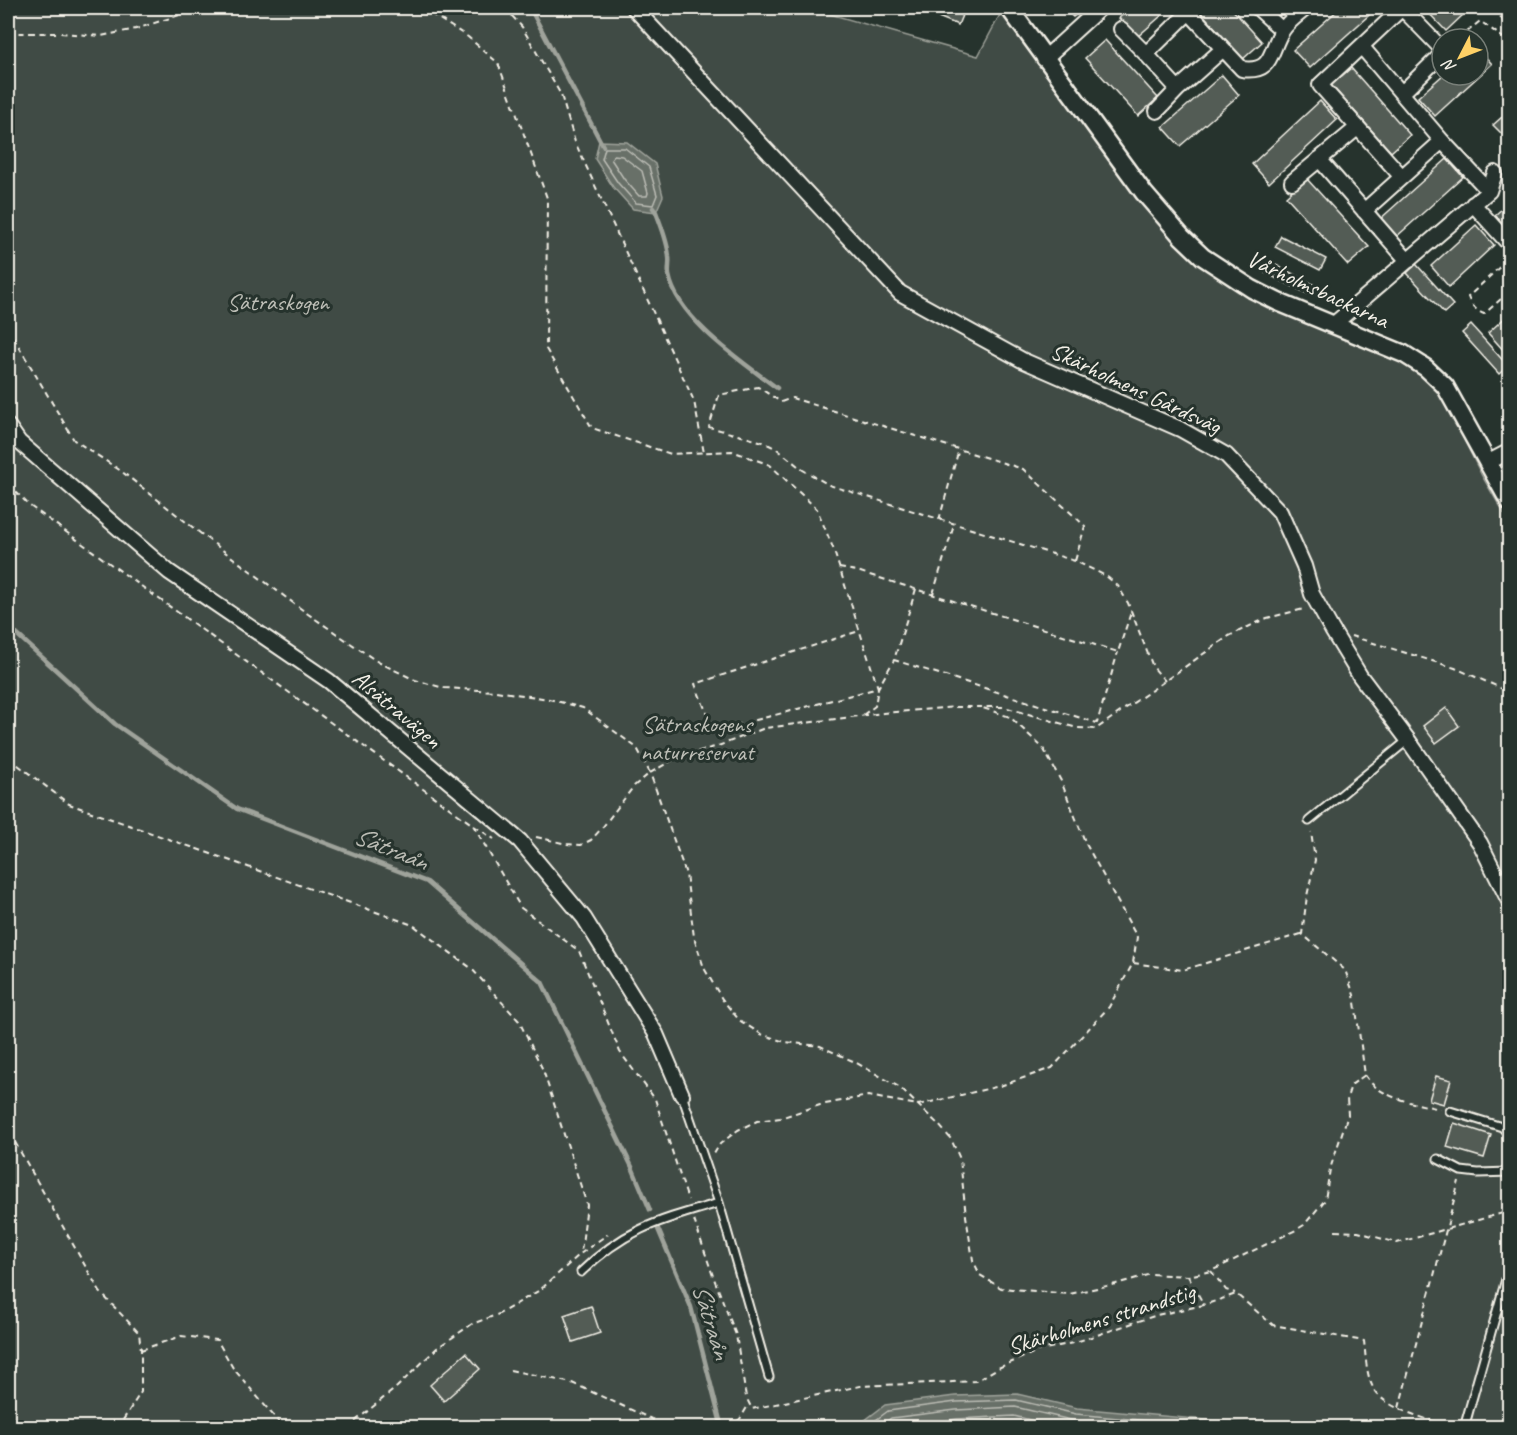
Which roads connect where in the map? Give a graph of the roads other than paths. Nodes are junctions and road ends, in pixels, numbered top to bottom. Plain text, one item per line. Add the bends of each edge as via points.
1 (634, 8) edge
2 (1009, 8) edge
3 (1258, 8) edge
4 (1306, 8) edge
5 (1402, 8) edge
6 (1094, 9) edge
7 (1120, 29) dead end
8 (1282, 30) junction
9 (1430, 37) edge
10 (1362, 47) junction
11 (1223, 49) junction
12 (1146, 54) junction
13 (1044, 59) junction
14 (1430, 66) edge
15 (1178, 89) junction
16 (1402, 93) junction
17 (1157, 111) dead end
18 (1358, 128) junction
19 (1442, 141) junction
20 (1319, 159) junction
21 (1495, 173) dead end
22 (1402, 177) junction
23 (1292, 182) dead end
24 (1489, 191) junction
25 (1473, 204) junction
26 (1364, 211) junction
27 (1509, 245) edge
28 (1408, 261) junction
29 (1334, 324) junction
30 (8, 426) edge
31 (1509, 452) edge
32 (1487, 463) junction
33 (1509, 503) edge
34 (1408, 740) junction
35 (1309, 820) road end
36 (1509, 903) edge
37 (682, 1095) joint
38 (1450, 1111) road end
39 (1509, 1135) edge
40 (1438, 1159) dead end
41 (1509, 1172) edge
42 (719, 1203) junction
43 (1509, 1265) edge
44 (581, 1272) dead end
45 (769, 1377) dead end
46 (1464, 1428) edge

1 - 34 street, Skärholmens Gårdsväg via 900,293 1022,360 1180,429 1226,455 1280,512 1319,607 1360,676
2 - 13 street, Vårholmsbackarna
3 - 8 street
4 - 8 street
5 - 9 street
5 - 10 street
6 - 13 street
7 - 12 street
8 - 11 street via 1265,66 1253,71 1242,69
10 - 16 street
10 - 18 street via 1320,85
11 - 12 street via 1189,12
11 - 15 street
12 - 15 street
13 - 29 street, Vårholmsbackarna via 1162,216 1203,257 1252,289
14 - 16 street
15 - 17 street
16 - 19 street
18 - 20 street
18 - 22 street
19 - 22 street
19 - 24 street
20 - 23 street
20 - 26 street
21 - 24 street
22 - 26 street
24 - 25 street
25 - 27 street
25 - 28 street
26 - 28 street
28 - 29 street
29 - 32 street, Vårholmsbackarna via 1404,354 1426,368 1445,386
30 - 37 street, Alsätravägen via 19,441 169,572 329,681 519,841 584,918 656,1034
31 - 32 street
32 - 33 street, Vårholmsbackarna
34 - 35 lane
34 - 36 street, Skärholmens Gårdsväg via 1480,843
37 - 42 lane
38 - 39 lane via 1502,1127
40 - 41 lane via 1461,1171
42 - 44 lane via 691,1208 655,1222 610,1246
42 - 45 lane
43 - 46 lane

